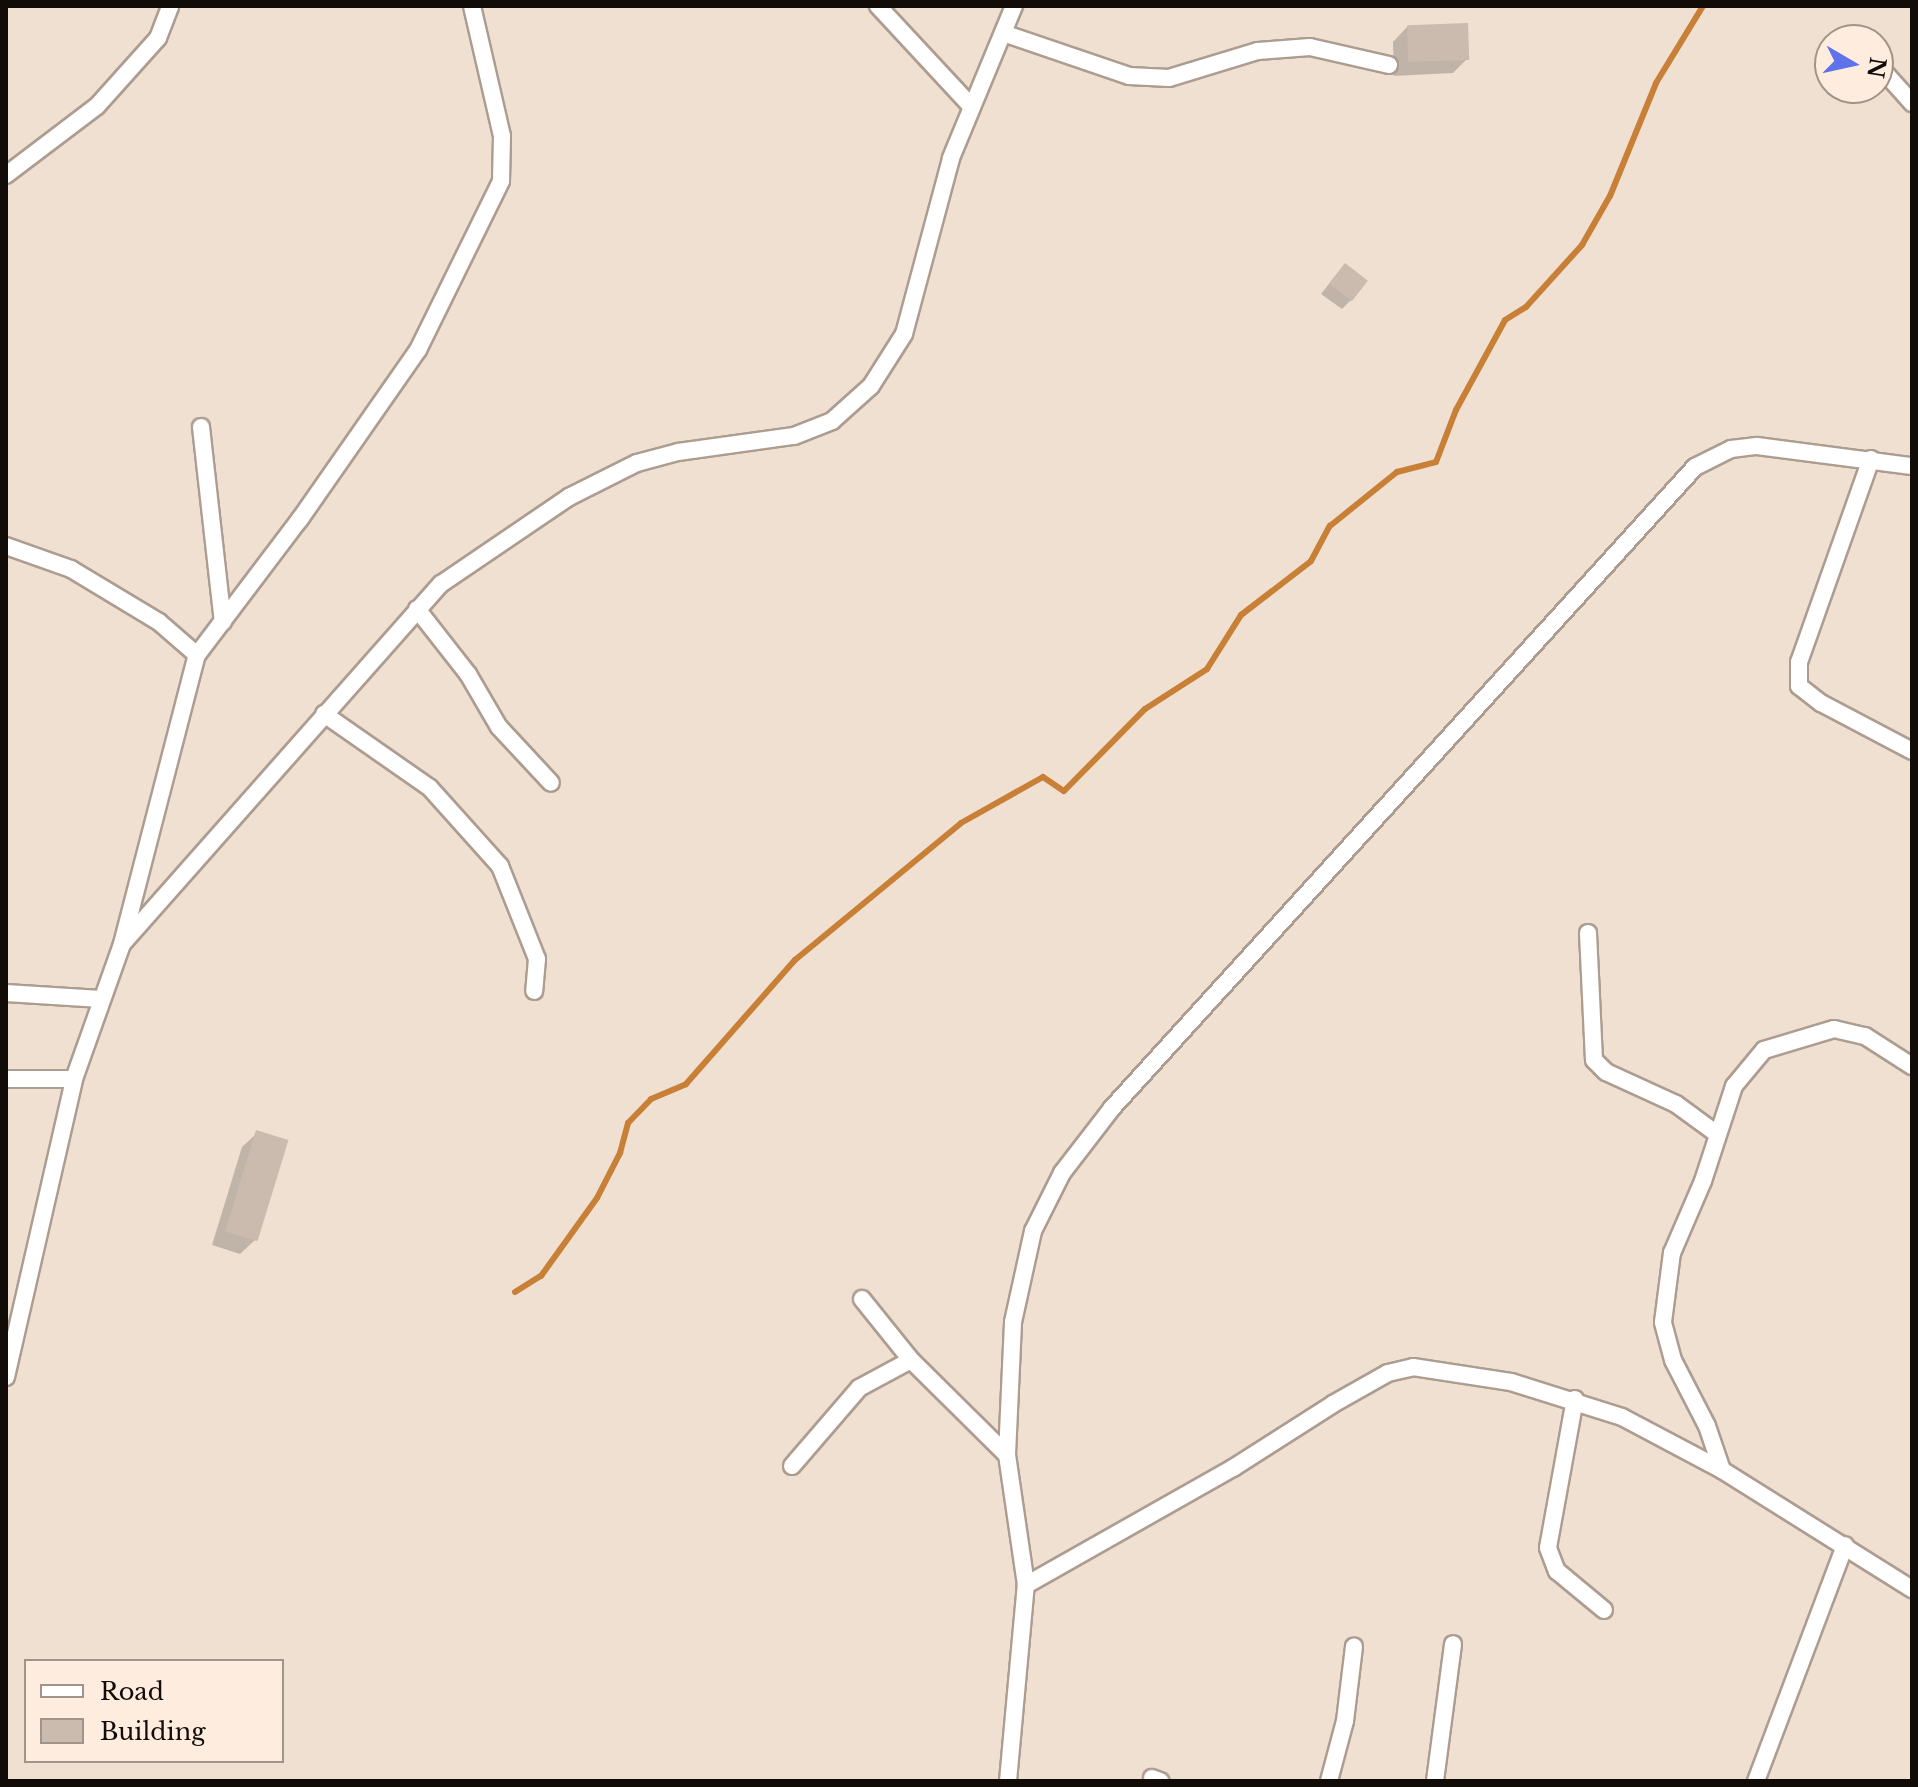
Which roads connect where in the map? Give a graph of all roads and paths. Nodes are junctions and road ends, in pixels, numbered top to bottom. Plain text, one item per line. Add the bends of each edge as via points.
1 (170, 6) edge
2 (472, 6) edge
3 (878, 6) edge
4 (1014, 6) edge
5 (1003, 33) junction
6 (1389, 65) dead end
7 (1894, 83) edge
8 (1912, 103) edge
9 (971, 106) junction
10 (6, 175) edge
11 (201, 427) dead end
12 (1871, 459) junction
13 (1912, 466) edge
14 (6, 546) edge
15 (417, 609) junction
16 (223, 622) junction
17 (197, 655) junction
18 (324, 714) junction
19 (1912, 751) edge
20 (551, 783) dead end
21 (1588, 933) dead end
22 (122, 944) junction
23 (534, 991) dead end
24 (6, 993) edge
25 (101, 999) junction
26 (1912, 1066) edge
27 (6, 1079) edge
28 (74, 1079) junction
29 (1717, 1134) junction
30 (862, 1299) dead end
31 (911, 1360) junction
32 (6, 1377) edge
33 (1575, 1399) junction
34 (1007, 1455) junction
35 (792, 1466) dead end
36 (1722, 1470) junction
37 (1845, 1545) junction
38 (1026, 1585) junction
39 (1912, 1589) edge
40 (1604, 1610) dead end
41 (1453, 1644) dead end
42 (1354, 1647) dead end
43 (1008, 1781) edge
44 (1329, 1781) edge
45 (1435, 1781) edge
46 (1756, 1781) edge

1 - 10 street via 158,38 97,106
2 - 16 street via 502,136 501,181 418,350
3 - 9 street
4 - 5 street
5 - 6 street via 1129,76 1169,78 1258,51 1310,47
5 - 9 street
7 - 8 street
9 - 15 street via 933,216 904,334 871,386 832,421 794,436 637,463 514,532 441,584
11 - 16 street
12 - 13 street
12 - 19 street via 1799,662 1799,686
12 - 34 street via 1757,446 1731,449 1695,467 1112,1108 1062,1173 1033,1231 1013,1322
14 - 17 street via 71,569 159,622
15 - 18 street
15 - 20 street via 450,647 499,727
16 - 17 street
17 - 22 street
18 - 22 street
18 - 23 street via 430,788 500,866 537,959
21 - 29 street via 1594,1060 1606,1072 1676,1104
22 - 25 street
24 - 25 street
25 - 28 street
26 - 29 street via 1865,1036 1834,1029 1788,1041 1751,1060 1734,1086
27 - 28 street
28 - 32 street
29 - 36 street via 1672,1253 1663,1322 1673,1360 1707,1426
30 - 31 street
31 - 34 street
31 - 35 street via 859,1388
33 - 36 street via 1622,1417
33 - 38 street via 1439,1367 1388,1373
33 - 40 street via 1548,1548 1557,1571
34 - 38 street
36 - 37 street
37 - 39 street
37 - 46 street
38 - 43 street
41 - 45 street
42 - 44 street via 1345,1721

